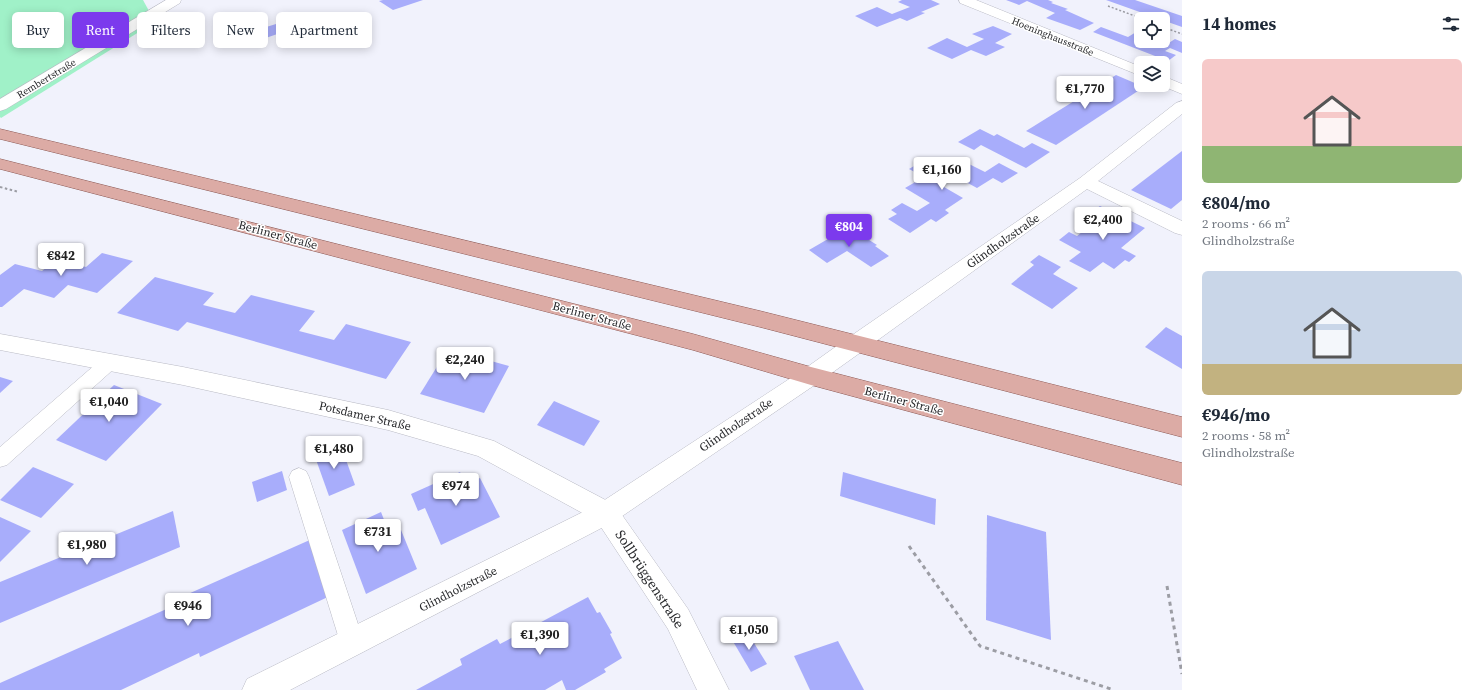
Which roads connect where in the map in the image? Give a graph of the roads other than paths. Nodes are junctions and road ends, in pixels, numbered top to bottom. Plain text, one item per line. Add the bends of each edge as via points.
1 (175, 0) edge
2 (964, 0) edge
3 (1134, 69) edge
4 (1170, 84) edge
5 (1182, 89) edge
6 (0, 106) edge
7 (1182, 106) edge
8 (0, 134) edge
9 (0, 164) edge
10 (1086, 182) junction
11 (1182, 229) edge
12 (0, 342) edge
13 (856, 344) junction
14 (110, 362) junction
15 (811, 376) junction
16 (1182, 427) edge
17 (0, 459) edge
18 (1182, 474) edge
19 (299, 477) dead end
20 (606, 513) junction
21 (352, 642) junction
22 (258, 690) edge
23 (713, 690) edge

1 - 6 street, Rembertstraße
2 - 3 street, Hoeninghausstraße
4 - 5 street
7 - 10 street, Glindholzstraße
8 - 13 main road
9 - 15 main road, Berliner Straße via 693,342
10 - 11 street
10 - 13 street, Glindholzstraße
12 - 14 street, Potsdamer Straße
13 - 15 street, Glindholzstraße
13 - 16 main road
14 - 17 lane
14 - 20 street, Potsdamer Straße via 388,420 485,448
15 - 18 main road, Berliner Straße
15 - 20 street, Glindholzstraße
19 - 21 lane
20 - 21 street, Glindholzstraße
20 - 23 street, Sollbrüggenstraße via 678,619
21 - 22 street, Glindholzstraße

